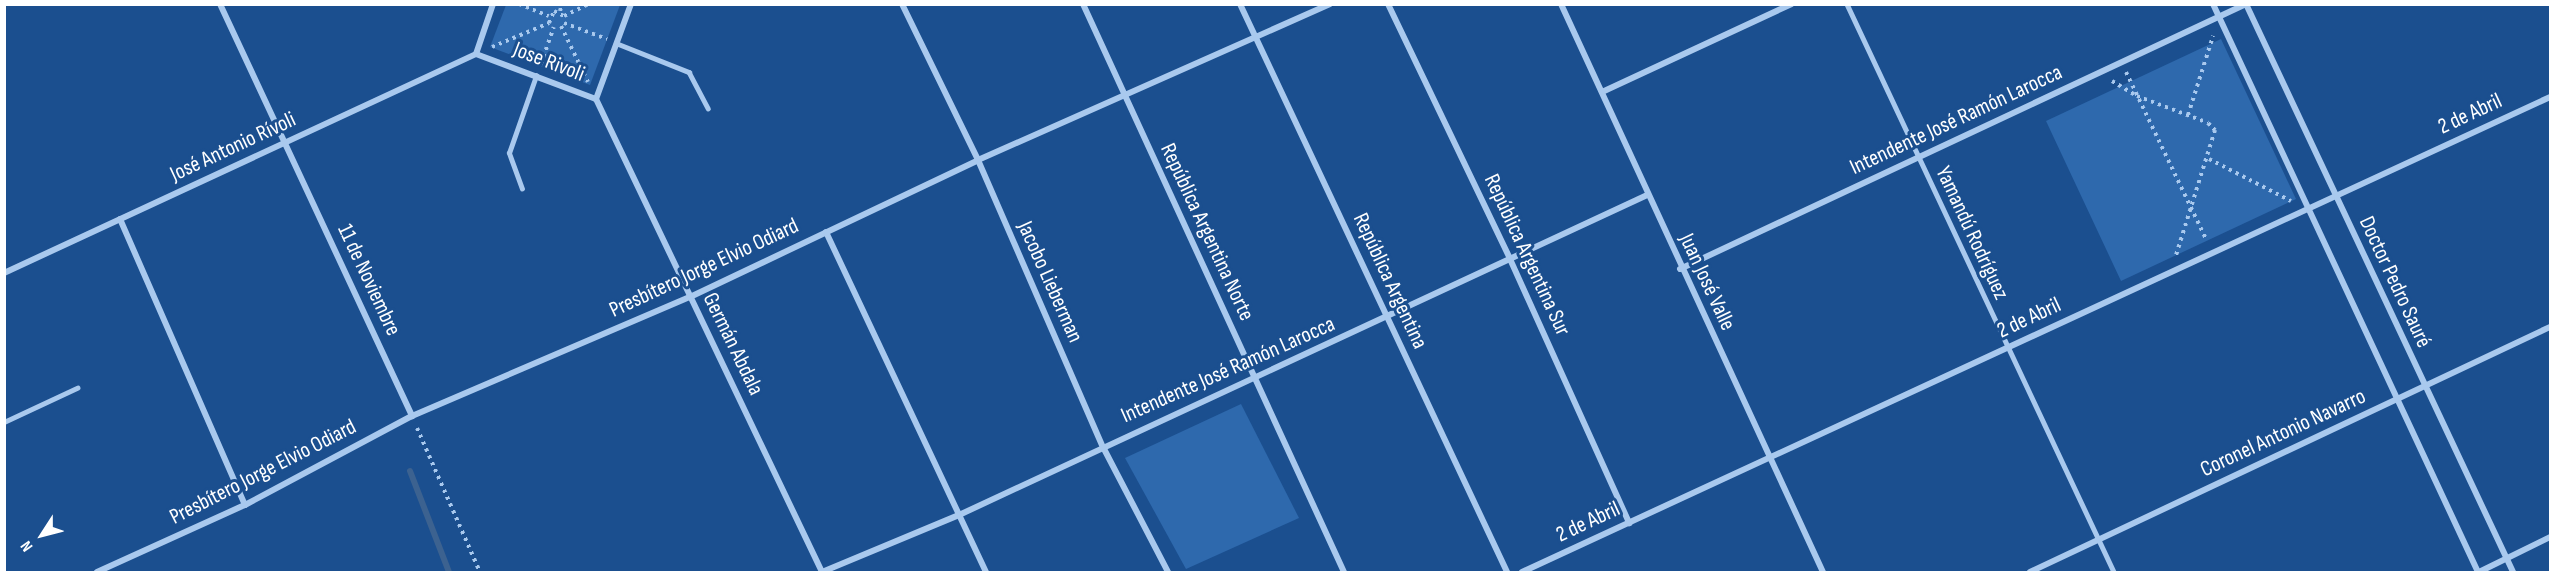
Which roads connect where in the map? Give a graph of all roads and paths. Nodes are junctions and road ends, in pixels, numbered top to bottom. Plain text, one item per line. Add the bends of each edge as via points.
1 (220, 4) edge
2 (493, 4) edge
3 (519, 4) edge
4 (550, 4) edge
5 (562, 4) edge
6 (589, 4) edge
7 (631, 4) edge
8 (902, 4) edge
9 (1083, 4) edge
10 (1240, 4) edge
11 (1330, 4) edge
12 (1388, 4) edge
13 (1561, 4) edge
14 (1792, 4) edge
15 (1847, 4) edge
16 (2213, 4) edge
17 (2246, 4) edge
18 (554, 11) junction
19 (560, 11) junction
20 (549, 16) junction
21 (564, 16) junction
22 (2218, 17) junction
23 (549, 23) junction
24 (562, 24) junction
25 (554, 27) junction
26 (1255, 38) junction
27 (616, 43) junction
28 (476, 54) junction
29 (2122, 62) junction
30 (2098, 73) junction
31 (536, 76) junction
32 (1602, 93) junction
33 (1125, 94) junction
34 (2138, 96) junction
35 (2550, 97) edge
36 (596, 99) junction
37 (708, 108) dead end
38 (2188, 115) junction
39 (286, 142) junction
40 (1919, 157) junction
41 (2209, 159) junction
42 (978, 160) junction
43 (522, 189) dead end
44 (1647, 195) junction
45 (2335, 196) junction
46 (2306, 209) junction
47 (2193, 212) junction
48 (120, 219) junction
49 (826, 232) junction
50 (2212, 253) junction
51 (1510, 259) junction
52 (1680, 269) junction
53 (4, 273) edge
54 (2170, 273) junction
55 (690, 297) junction
56 (1388, 317) junction
57 (2550, 327) edge
58 (2008, 348) junction
59 (1254, 378) junction
60 (2424, 387) junction
61 (77, 388) dead end
62 (2397, 400) junction
63 (412, 417) junction
64 (4, 422) edge
65 (1103, 447) junction
66 (1770, 457) junction
67 (245, 505) junction
68 (959, 515) junction
69 (1629, 523) junction
70 (2550, 537) edge
71 (2098, 540) junction
72 (2506, 558) junction
73 (822, 572) edge
74 (97, 573) edge
75 (480, 573) edge
76 (986, 573) edge
77 (1168, 573) edge
78 (1344, 573) edge
79 (1508, 573) edge
80 (1522, 573) edge
81 (1823, 573) edge
82 (2030, 573) edge
83 (2114, 573) edge
84 (2479, 573) edge
85 (2513, 573) edge

1 - 39 street, 11 de Noviembre
2 - 28 street, Jose Rivoli
3 - 20 path
4 - 18 path
5 - 19 path
6 - 21 path
7 - 27 street, Jose Rivoli
8 - 42 street, Jacobo Lieberman
9 - 33 street, República Argentina Norte
10 - 26 street, República Argentina
11 - 26 street, Presbítero Jorge Elvio Odiard
12 - 51 street, República Argentina Sur
13 - 32 street, Juan José Valle
14 - 32 street
15 - 40 lane, Yamandú Rodríguez
16 - 22 street
17 - 22 street, Intendente José Ramón Larocca
17 - 45 street, Doctor Pedro Sauré
18 - 19 path
18 - 20 path
19 - 21 path
20 - 23 path
21 - 24 path
22 - 29 street, Intendente José Ramón Larocca
22 - 38 path
22 - 46 street
23 - 25 path
23 - 28 path
24 - 25 path
24 - 27 path
24 - 36 path
25 - 31 path
26 - 33 street, Presbítero Jorge Elvio Odiard
26 - 56 street, República Argentina
27 - 36 street, Jose Rivoli
27 - 37 lane via 689,72
28 - 31 street, Jose Rivoli
28 - 39 street, José Antonio Rívoli
29 - 30 street, Intendente José Ramón Larocca
29 - 34 path
30 - 34 path
30 - 40 street, Intendente José Ramón Larocca
31 - 36 street, Jose Rivoli
31 - 43 lane via 509,153
32 - 44 street, Juan José Valle
33 - 42 street, Presbítero Jorge Elvio Odiard
33 - 59 street, República Argentina Norte
34 - 38 path
34 - 47 path
35 - 45 street, 2 de Abril
36 - 55 street, Germán Abdala
38 - 41 path via 2215,130
39 - 48 street, José Antonio Rívoli
39 - 63 street, 11 de Noviembre
40 - 52 street, Intendente José Ramón Larocca
40 - 58 lane, Yamandú Rodríguez
41 - 46 path
41 - 47 path
42 - 49 street, Presbítero Jorge Elvio Odiard
42 - 65 street, Jacobo Lieberman
44 - 51 street, Intendente José Ramón Larocca
44 - 52 street, Juan José Valle
45 - 46 street, 2 de Abril
45 - 60 street, Doctor Pedro Sauré
46 - 50 street, 2 de Abril
46 - 62 street
47 - 50 path
47 - 54 path
48 - 53 street, José Antonio Rívoli
48 - 67 street
49 - 55 street, Presbítero Jorge Elvio Odiard
49 - 68 street
50 - 54 street, 2 de Abril
51 - 56 street, Intendente José Ramón Larocca
51 - 69 street, República Argentina Sur
52 - 66 street, Juan José Valle
54 - 58 street, 2 de Abril
55 - 63 street, Presbítero Jorge Elvio Odiard
55 - 73 street, Germán Abdala
56 - 59 street, Intendente José Ramón Larocca
56 - 79 street, República Argentina
57 - 60 street, Coronel Antonio Navarro
58 - 66 street, 2 de Abril
58 - 71 lane, Yamandú Rodríguez
59 - 65 street, Intendente José Ramón Larocca
59 - 78 street, República Argentina Norte
60 - 62 street, Coronel Antonio Navarro
60 - 72 street, Doctor Pedro Sauré
61 - 64 lane
62 - 71 street, Coronel Antonio Navarro
62 - 84 street
63 - 67 street, Presbítero Jorge Elvio Odiard
63 - 75 path
65 - 68 street, Intendente José Ramón Larocca
65 - 77 street, Jacobo Lieberman
66 - 69 street, 2 de Abril
66 - 81 street, Juan José Valle
67 - 74 street, Presbítero Jorge Elvio Odiard
68 - 73 street, Intendente José Ramón Larocca
68 - 76 street
69 - 80 street, 2 de Abril
70 - 72 street
71 - 82 street, Coronel Antonio Navarro
71 - 83 lane, Yamandú Rodríguez
72 - 84 street
72 - 85 street, Doctor Pedro Sauré

